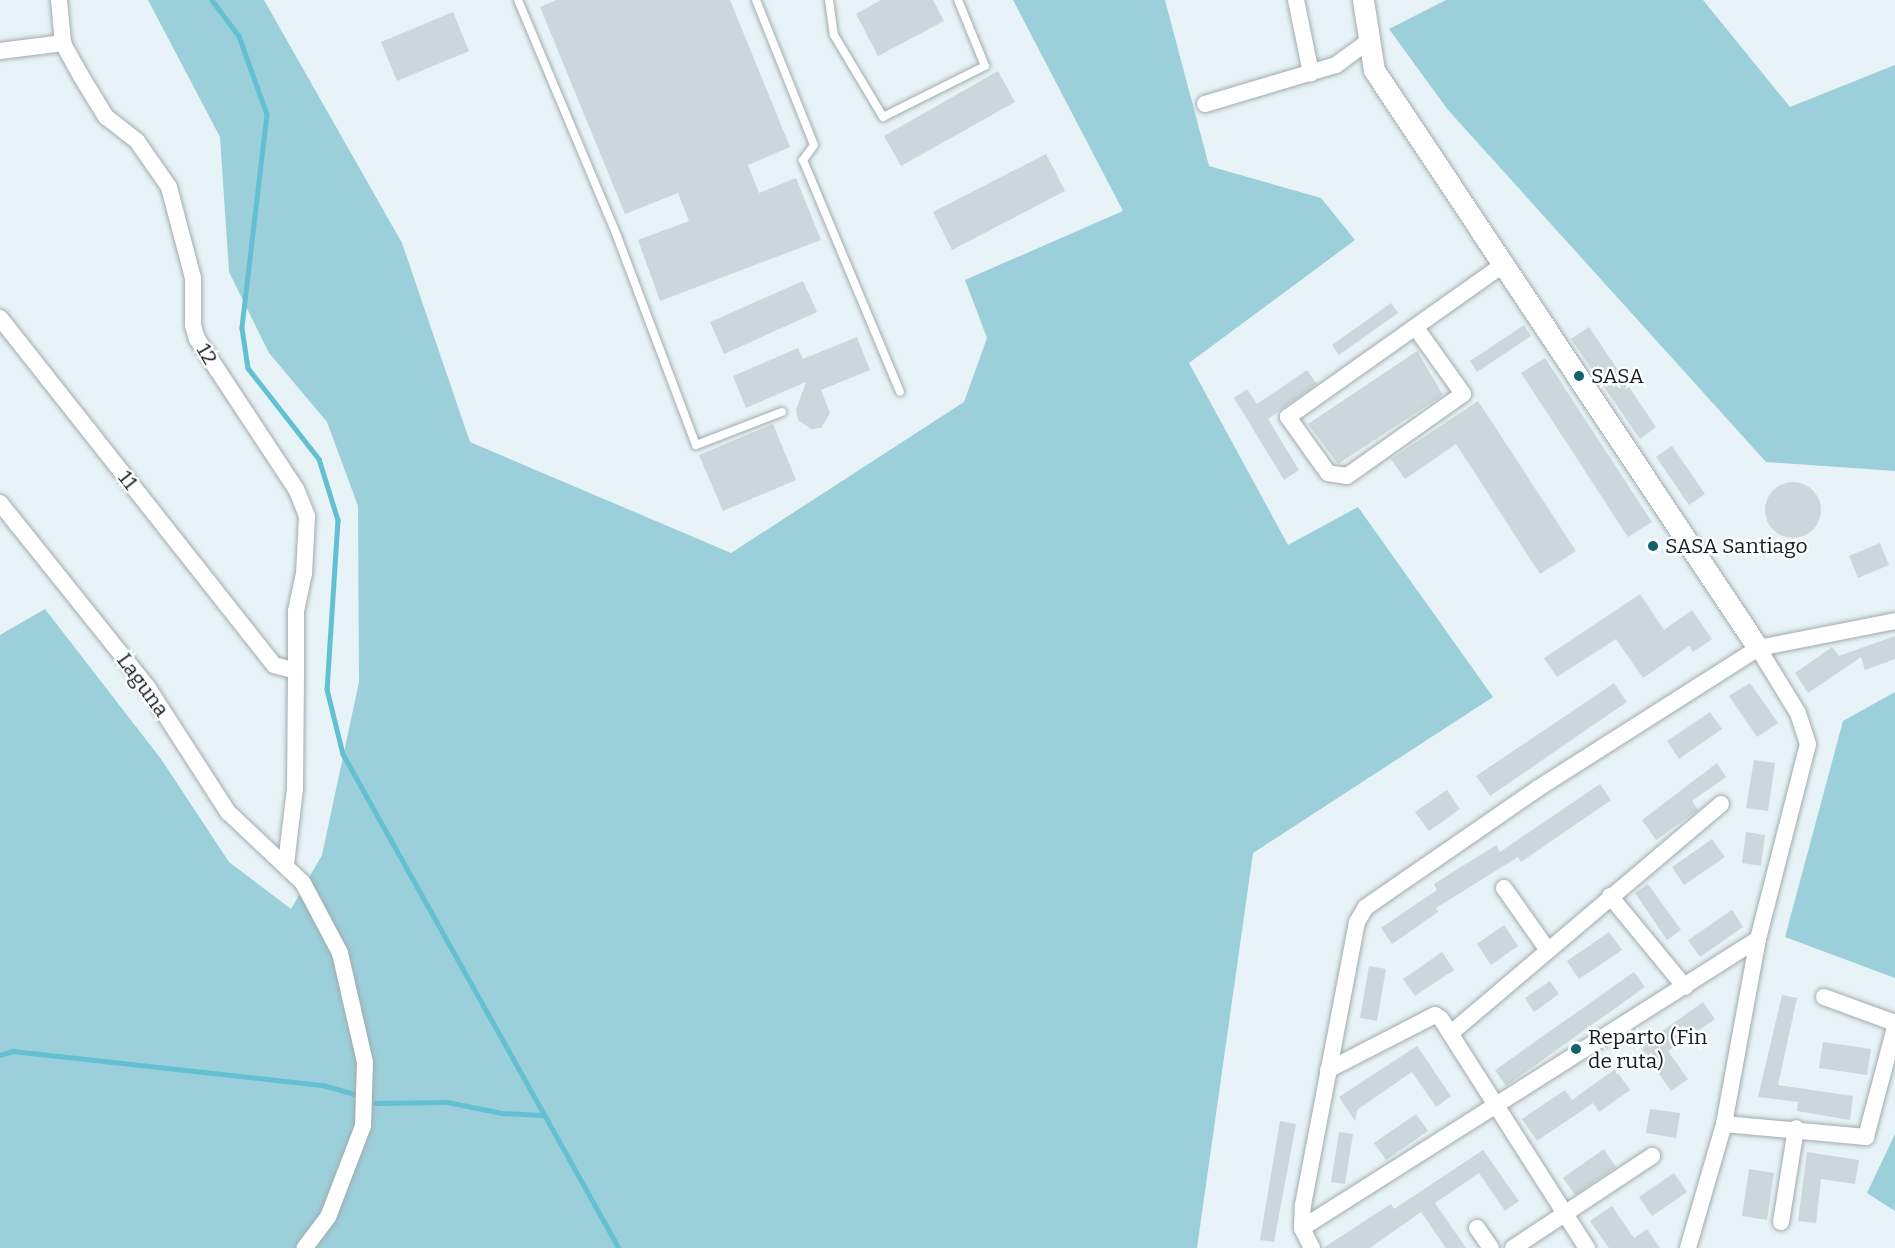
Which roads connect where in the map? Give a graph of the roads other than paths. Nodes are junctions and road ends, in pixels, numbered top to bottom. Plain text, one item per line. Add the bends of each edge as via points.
1 (59, 0) edge
2 (518, 0) edge
3 (756, 0) edge
4 (830, 0) edge
5 (958, 0) edge
6 (1296, 0) edge
7 (1363, 0) edge
8 (1370, 40) junction
9 (63, 43) junction
10 (0, 51) edge
11 (1311, 73) junction
12 (1205, 104) dead end
13 (1503, 265) junction
14 (0, 318) edge
15 (1416, 328) junction
16 (900, 392) dead end
17 (782, 412) dead end
18 (0, 503) edge
19 (1895, 621) edge
20 (1758, 648) junction
21 (296, 671) junction
22 (1721, 804) dead end
23 (286, 864) junction
24 (1504, 888) dead end
25 (1610, 896) junction
26 (1758, 939) junction
27 (1547, 949) junction
28 (1685, 987) junction
29 (1824, 997) dead end
30 (1895, 1025) edge
31 (1451, 1033) junction
32 (1328, 1070) junction
33 (1498, 1108) junction
34 (1724, 1124) junction
35 (1796, 1128) junction
36 (1652, 1156) dead end
37 (1565, 1215) junction
38 (1781, 1221) dead end
39 (1302, 1228) junction
40 (1477, 1228) dead end
41 (305, 1248) edge
42 (1312, 1248) edge
43 (1491, 1248) edge
44 (1513, 1248) edge
45 (1587, 1248) edge
46 (1689, 1248) edge

1 - 9 street, 12
2 - 17 lane via 617,236 696,445
3 - 16 lane via 814,145 803,160
4 - 5 lane via 834,35 884,117 985,66
6 - 11 street
7 - 8 street
8 - 11 street via 1336,65
8 - 13 street via 1374,70
9 - 10 street
9 - 21 street, 12 via 106,117 137,141 169,187 193,278 193,325 198,339 296,489 307,516 304,574 296,611
11 - 12 street
13 - 15 street
13 - 20 street
14 - 21 street, 11 via 255,643 274,665
15 - 15 street via 1288,417 1328,473 1347,476 1463,394
18 - 23 street, Laguna via 148,688 222,804 247,834
19 - 20 street
20 - 26 street via 1798,713 1808,744
20 - 32 street via 1537,789 1366,907 1357,922
21 - 23 street, 12 via 295,789
22 - 25 street
23 - 41 street, Laguna via 303,883 340,953 365,1062 363,1126 328,1216
24 - 27 street
25 - 27 street
25 - 28 street
26 - 28 street
26 - 34 street
27 - 31 street
28 - 33 street
29 - 30 street
30 - 35 street via 1866,1137
31 - 32 street via 1436,1015
31 - 33 street
32 - 39 street
33 - 37 street
33 - 39 street
34 - 35 street
34 - 46 street
35 - 38 street
36 - 37 street
37 - 44 street
37 - 45 street
39 - 42 street
40 - 43 street

